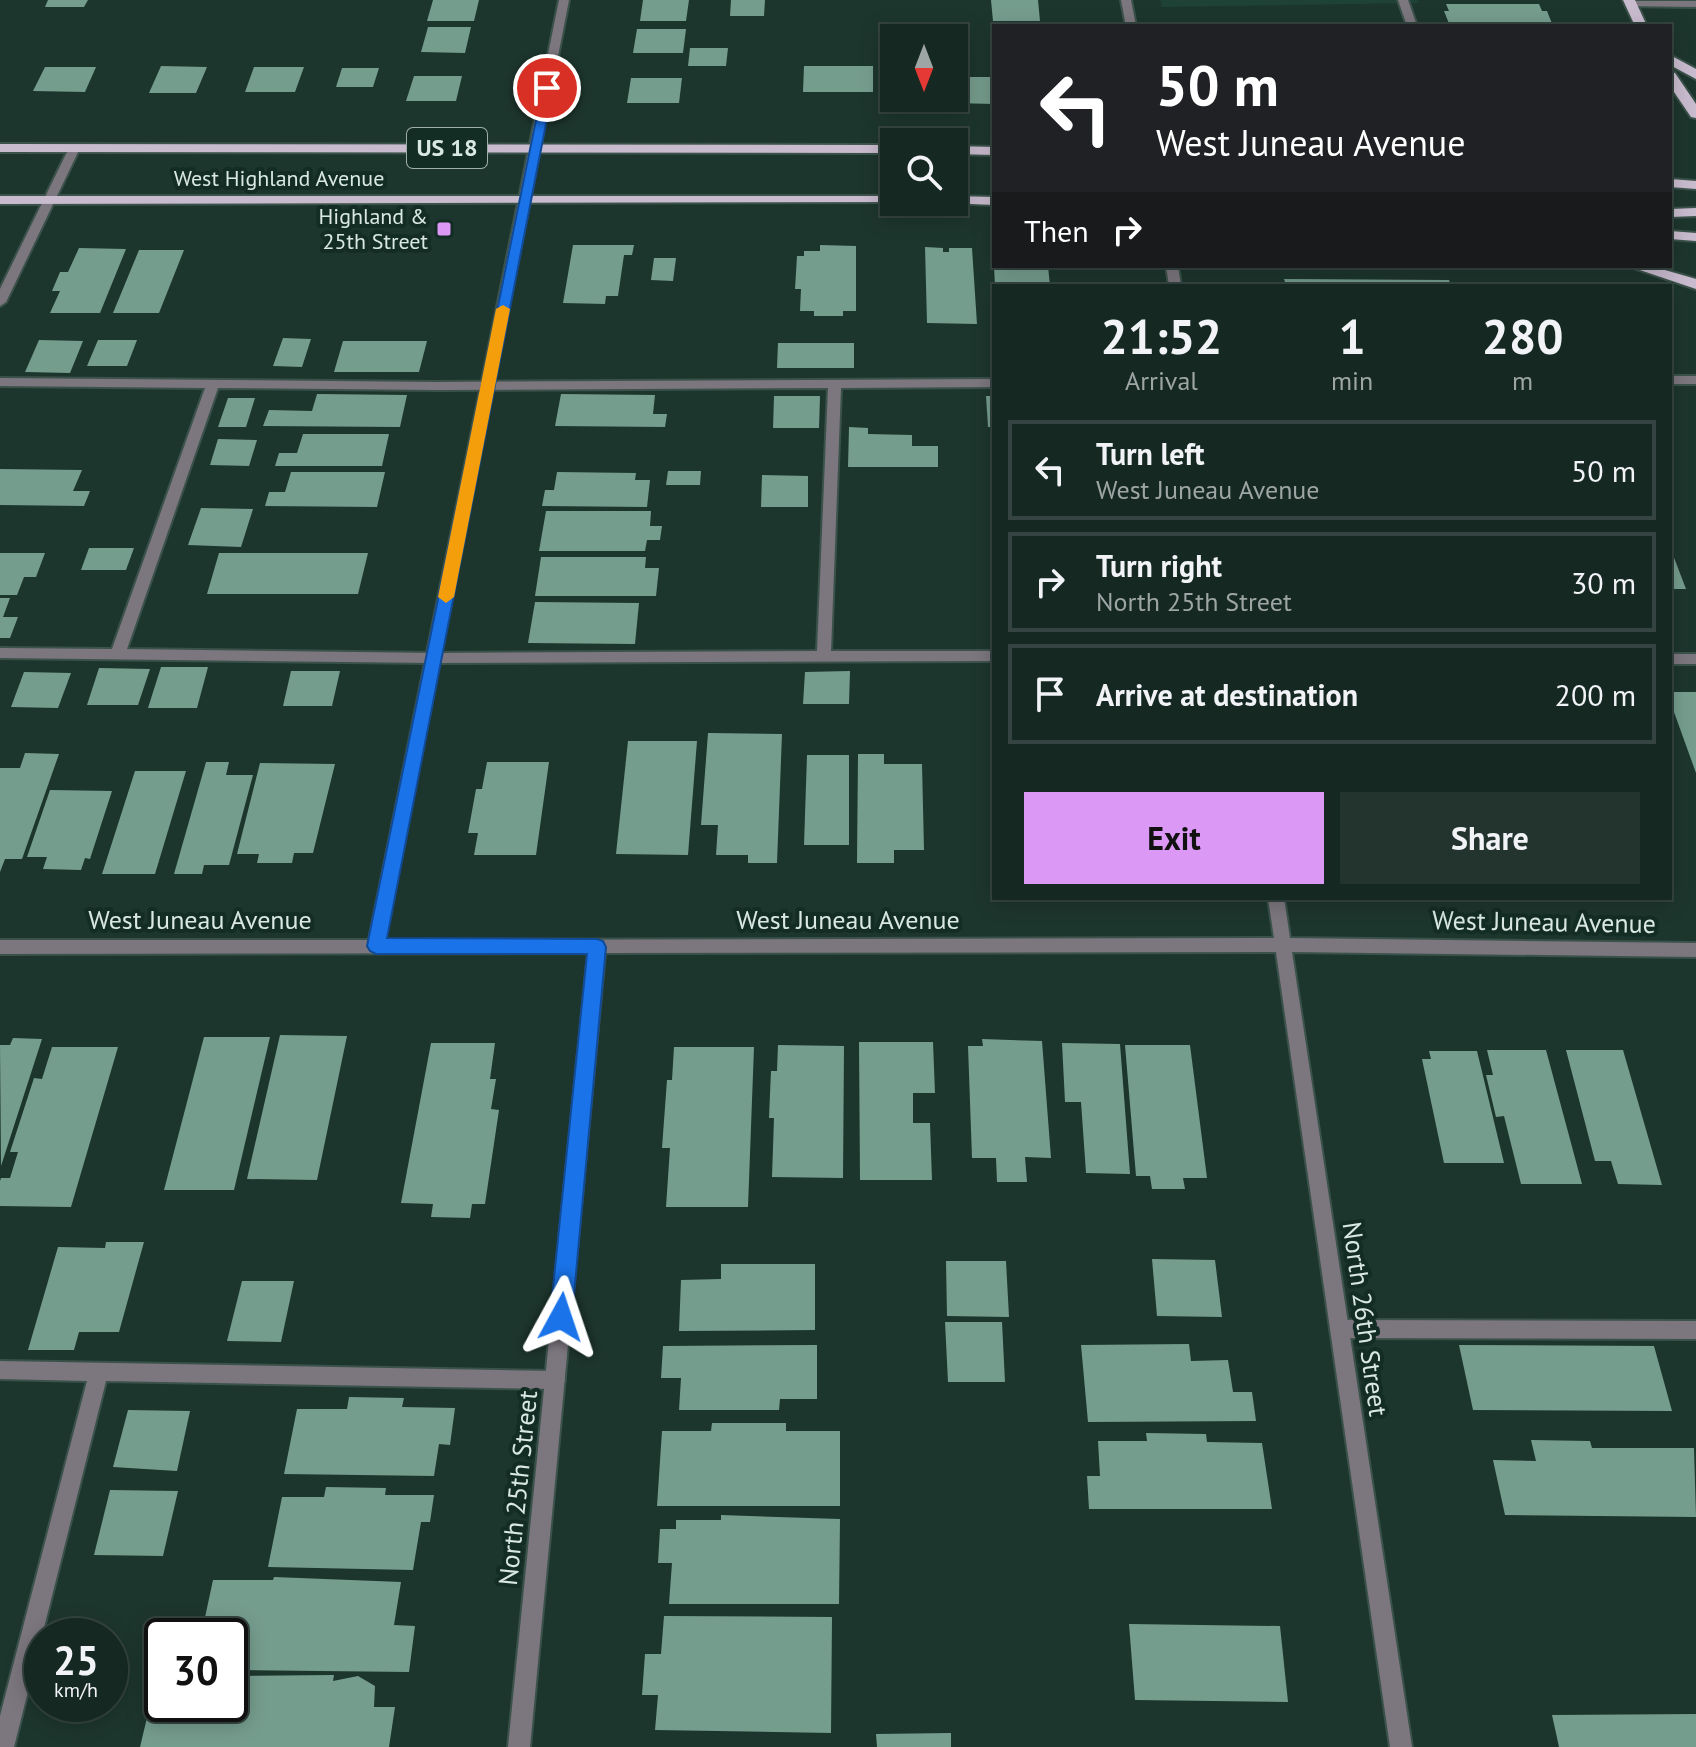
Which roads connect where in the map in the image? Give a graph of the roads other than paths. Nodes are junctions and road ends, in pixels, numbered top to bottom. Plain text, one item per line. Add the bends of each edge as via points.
1 (564, 0) edge
2 (1126, 0) edge
3 (1403, 0) edge
4 (1630, 2) edge
5 (1696, 4) edge
6 (1131, 24) edge
7 (1411, 24) edge
8 (1640, 24) edge
9 (1672, 60) edge
10 (1696, 75) edge
11 (1672, 79) edge
12 (1696, 114) edge
13 (0, 148) edge
14 (74, 148) junction
15 (536, 148) junction
16 (880, 149) edge
17 (968, 150) edge
18 (992, 151) edge
19 (1672, 183) edge
20 (1696, 185) edge
21 (525, 199) junction
22 (0, 200) edge
23 (49, 200) junction
24 (880, 200) edge
25 (968, 200) edge
26 (992, 201) edge
27 (1696, 212) edge
28 (1672, 213) edge
29 (1672, 235) edge
30 (1696, 237) edge
31 (1642, 268) edge
32 (1696, 284) edge
33 (0, 302) edge
34 (1672, 380) edge
35 (1696, 380) edge
36 (0, 382) edge
37 (992, 383) edge
38 (213, 384) junction
39 (835, 384) junction
40 (488, 386) junction
41 (0, 653) edge
42 (118, 654) junction
43 (992, 656) edge
44 (824, 657) junction
45 (434, 658) junction
46 (1672, 659) edge
47 (1696, 659) edge
48 (1276, 900) edge
49 (1284, 945) junction
50 (376, 946) junction
51 (0, 947) edge
52 (597, 947) junction
53 (1696, 950) edge
54 (1340, 1329) junction
55 (1696, 1330) edge
56 (0, 1370) edge
57 (99, 1371) junction
58 (555, 1380) junction
59 (3, 1747) edge
60 (519, 1747) edge
61 (1401, 1747) edge

1 - 15 street
2 - 6 street
3 - 7 street
4 - 5 street
4 - 8 main road
9 - 10 main road
11 - 12 main road
13 - 14 main road, West Highland Avenue / US 18
14 - 15 main road, West Highland Avenue / US 18
14 - 23 street
15 - 16 main road, West Highland Avenue / US 18
15 - 21 street
17 - 18 main road
19 - 20 main road
21 - 23 main road, West Highland Avenue / US 18
21 - 24 main road, West Highland Avenue / US 18
21 - 40 street
22 - 23 main road, West Highland Avenue / US 18
23 - 33 street
25 - 26 main road
27 - 28 main road
29 - 30 main road
31 - 32 main road
34 - 35 street
36 - 38 street
37 - 39 street
38 - 40 street
38 - 42 street
39 - 40 street
39 - 44 street
40 - 45 street
41 - 42 street
42 - 45 street
43 - 44 street
44 - 45 street
45 - 50 street
46 - 47 street
48 - 49 street, North 26th Street
49 - 52 street, West Juneau Avenue
49 - 53 street, West Juneau Avenue
49 - 54 street, North 26th Street
50 - 51 street, West Juneau Avenue
50 - 52 street, West Juneau Avenue
52 - 58 street, North 25th Street
54 - 55 street
54 - 61 street, North 26th Street
56 - 57 street
57 - 58 street
57 - 59 street
58 - 60 street, North 25th Street

